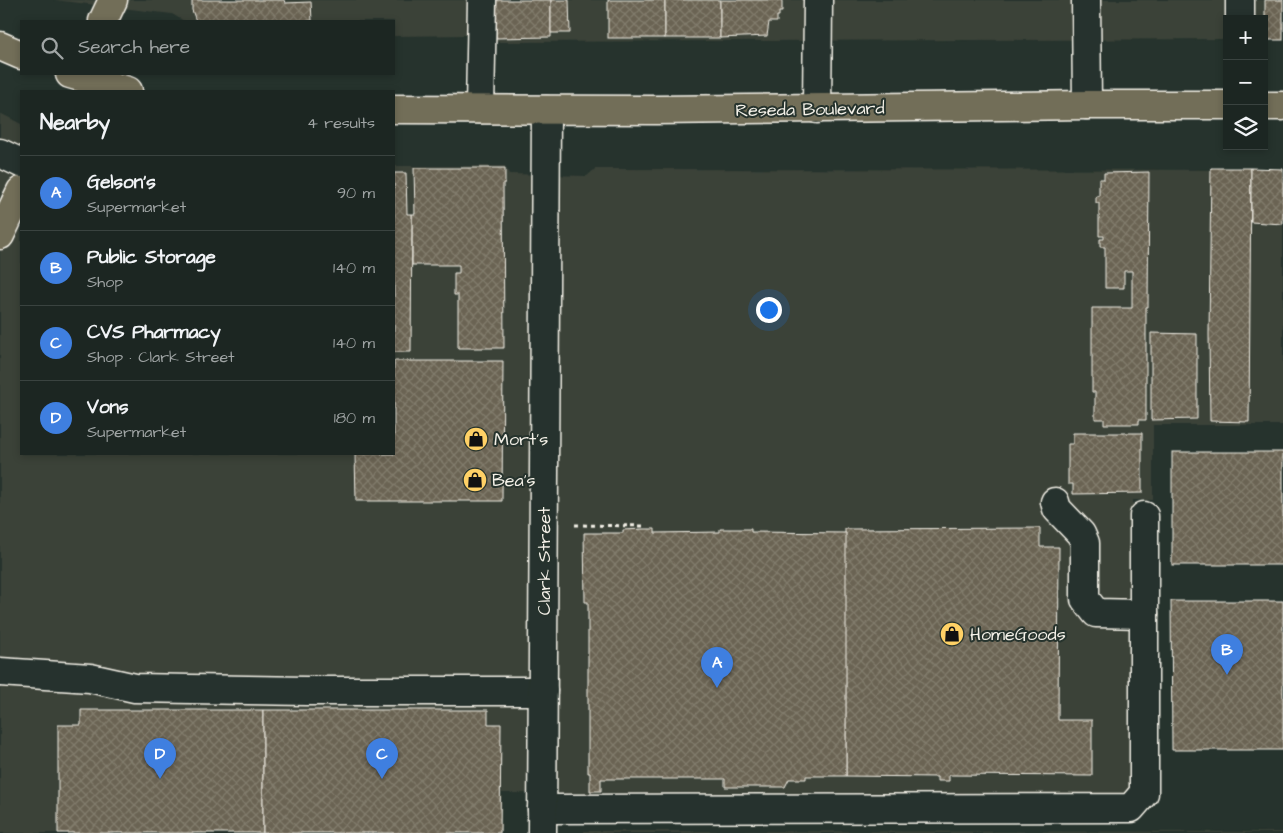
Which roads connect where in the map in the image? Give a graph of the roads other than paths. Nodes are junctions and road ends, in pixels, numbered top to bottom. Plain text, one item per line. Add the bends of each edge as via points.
1 (113, 0) edge
2 (482, 0) edge
3 (818, 0) edge
4 (1086, 0) edge
5 (1240, 0) edge
6 (1240, 15) edge
7 (103, 20) edge
8 (0, 46) edge
9 (20, 55) edge
10 (74, 79) edge
11 (124, 90) edge
12 (1087, 105) junction
13 (1223, 106) edge
14 (1268, 106) edge
15 (1283, 106) edge
16 (395, 109) edge
17 (480, 109) junction
18 (817, 109) junction
19 (546, 110) junction
20 (0, 153) edge
21 (20, 163) edge
22 (20, 193) edge
23 (0, 235) edge
24 (1055, 502) dead end
25 (1144, 516) dead end
26 (1144, 614) junction
27 (0, 672) edge
28 (543, 691) junction
29 (542, 821) edge

1 - 7 main road
2 - 17 street
3 - 18 street
4 - 12 street
5 - 6 street
8 - 9 main road
10 - 11 main road
12 - 13 main road, Reseda Boulevard
12 - 18 main road, Reseda Boulevard
14 - 15 main road
16 - 17 main road, Reseda Boulevard
17 - 19 main road, Reseda Boulevard
18 - 19 main road, Reseda Boulevard
19 - 28 street, Clark Street
20 - 21 street
22 - 23 main road
24 - 26 street via 1057,509 1085,543 1085,599 1096,613
25 - 26 street
26 - 29 street via 1144,793 1131,808
27 - 28 street via 90,678 134,688
28 - 29 street, Clark Street

